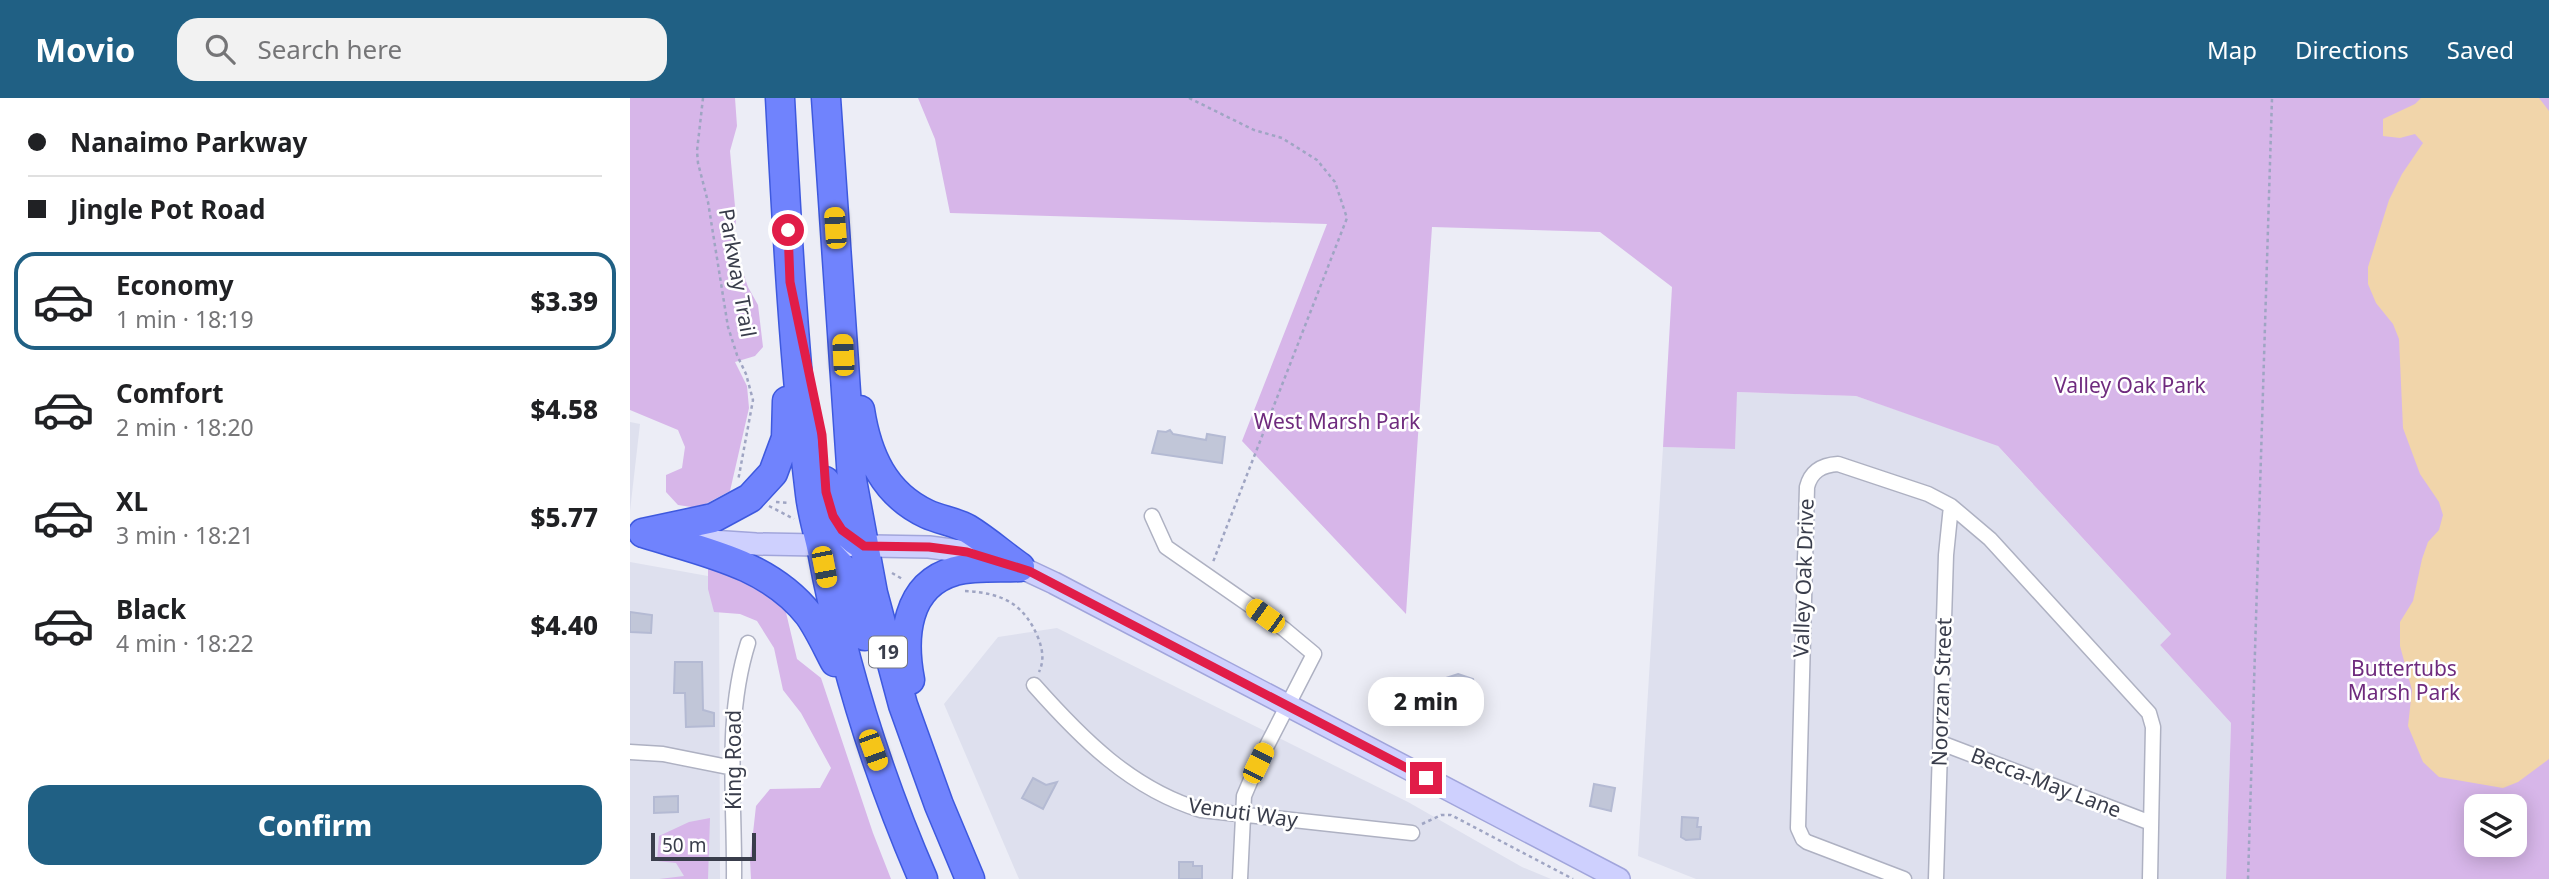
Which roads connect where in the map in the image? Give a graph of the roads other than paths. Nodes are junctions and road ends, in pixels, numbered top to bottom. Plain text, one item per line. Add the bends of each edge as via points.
1 (780, 98) edge
2 (826, 98) edge
3 (839, 281) junction
4 (790, 282) junction
5 (1951, 506) junction
6 (1152, 516) dead end
7 (637, 532) edge
8 (820, 545) junction
9 (864, 546) junction
10 (1020, 568) junction
11 (748, 643) dead end
12 (1034, 685) road end
13 (854, 690) junction
14 (1287, 705) junction
15 (1941, 743) junction
16 (630, 752) edge
17 (920, 755) junction
18 (733, 768) junction
19 (1242, 815) junction
20 (2151, 823) junction
21 (1412, 834) road end
22 (734, 879) edge
23 (923, 879) edge
24 (970, 879) edge
25 (1240, 879) edge
26 (1619, 879) edge
27 (1904, 879) edge
28 (1936, 879) edge
29 (2150, 879) edge

1 - 4 highway, 19
2 - 3 highway, 19
3 - 9 highway, 19 via 852,480
3 - 10 highway via 863,427 883,479 905,501 928,515 966,527
4 - 7 highway via 786,438 773,473 750,498 713,518
4 - 8 highway, 19 via 810,494
4 - 9 highway via 822,435 827,499 842,530
5 - 15 street, Noorzan Street
5 - 20 street, Valley Oak Drive via 1990,539 2149,713 2153,727
5 - 27 street, Valley Oak Drive via 1838,464 1817,470 1807,487 1798,828 1807,842
6 - 14 street via 1166,547 1314,654
7 - 8 main road via 713,542
7 - 13 highway via 745,566 771,580 810,617
8 - 9 main road
8 - 13 highway, 19
8 - 17 highway via 842,568 892,716
9 - 10 main road via 967,552
9 - 17 highway, 19 via 888,653
10 - 14 main road
10 - 17 highway via 958,570 933,582 915,602 905,646 918,712
11 - 18 street, King Road via 734,699
12 - 19 street, Venuti Way via 1079,735 1149,789 1201,810
13 - 23 highway, 19
14 - 19 street via 1244,796
14 - 26 main road
15 - 20 street, Becca-May Lane
15 - 28 street, Noorzan Street
16 - 18 street
17 - 24 highway, 19
18 - 22 street, King Road
19 - 21 street, Venuti Way
19 - 25 street
20 - 29 street, Valley Oak Drive

